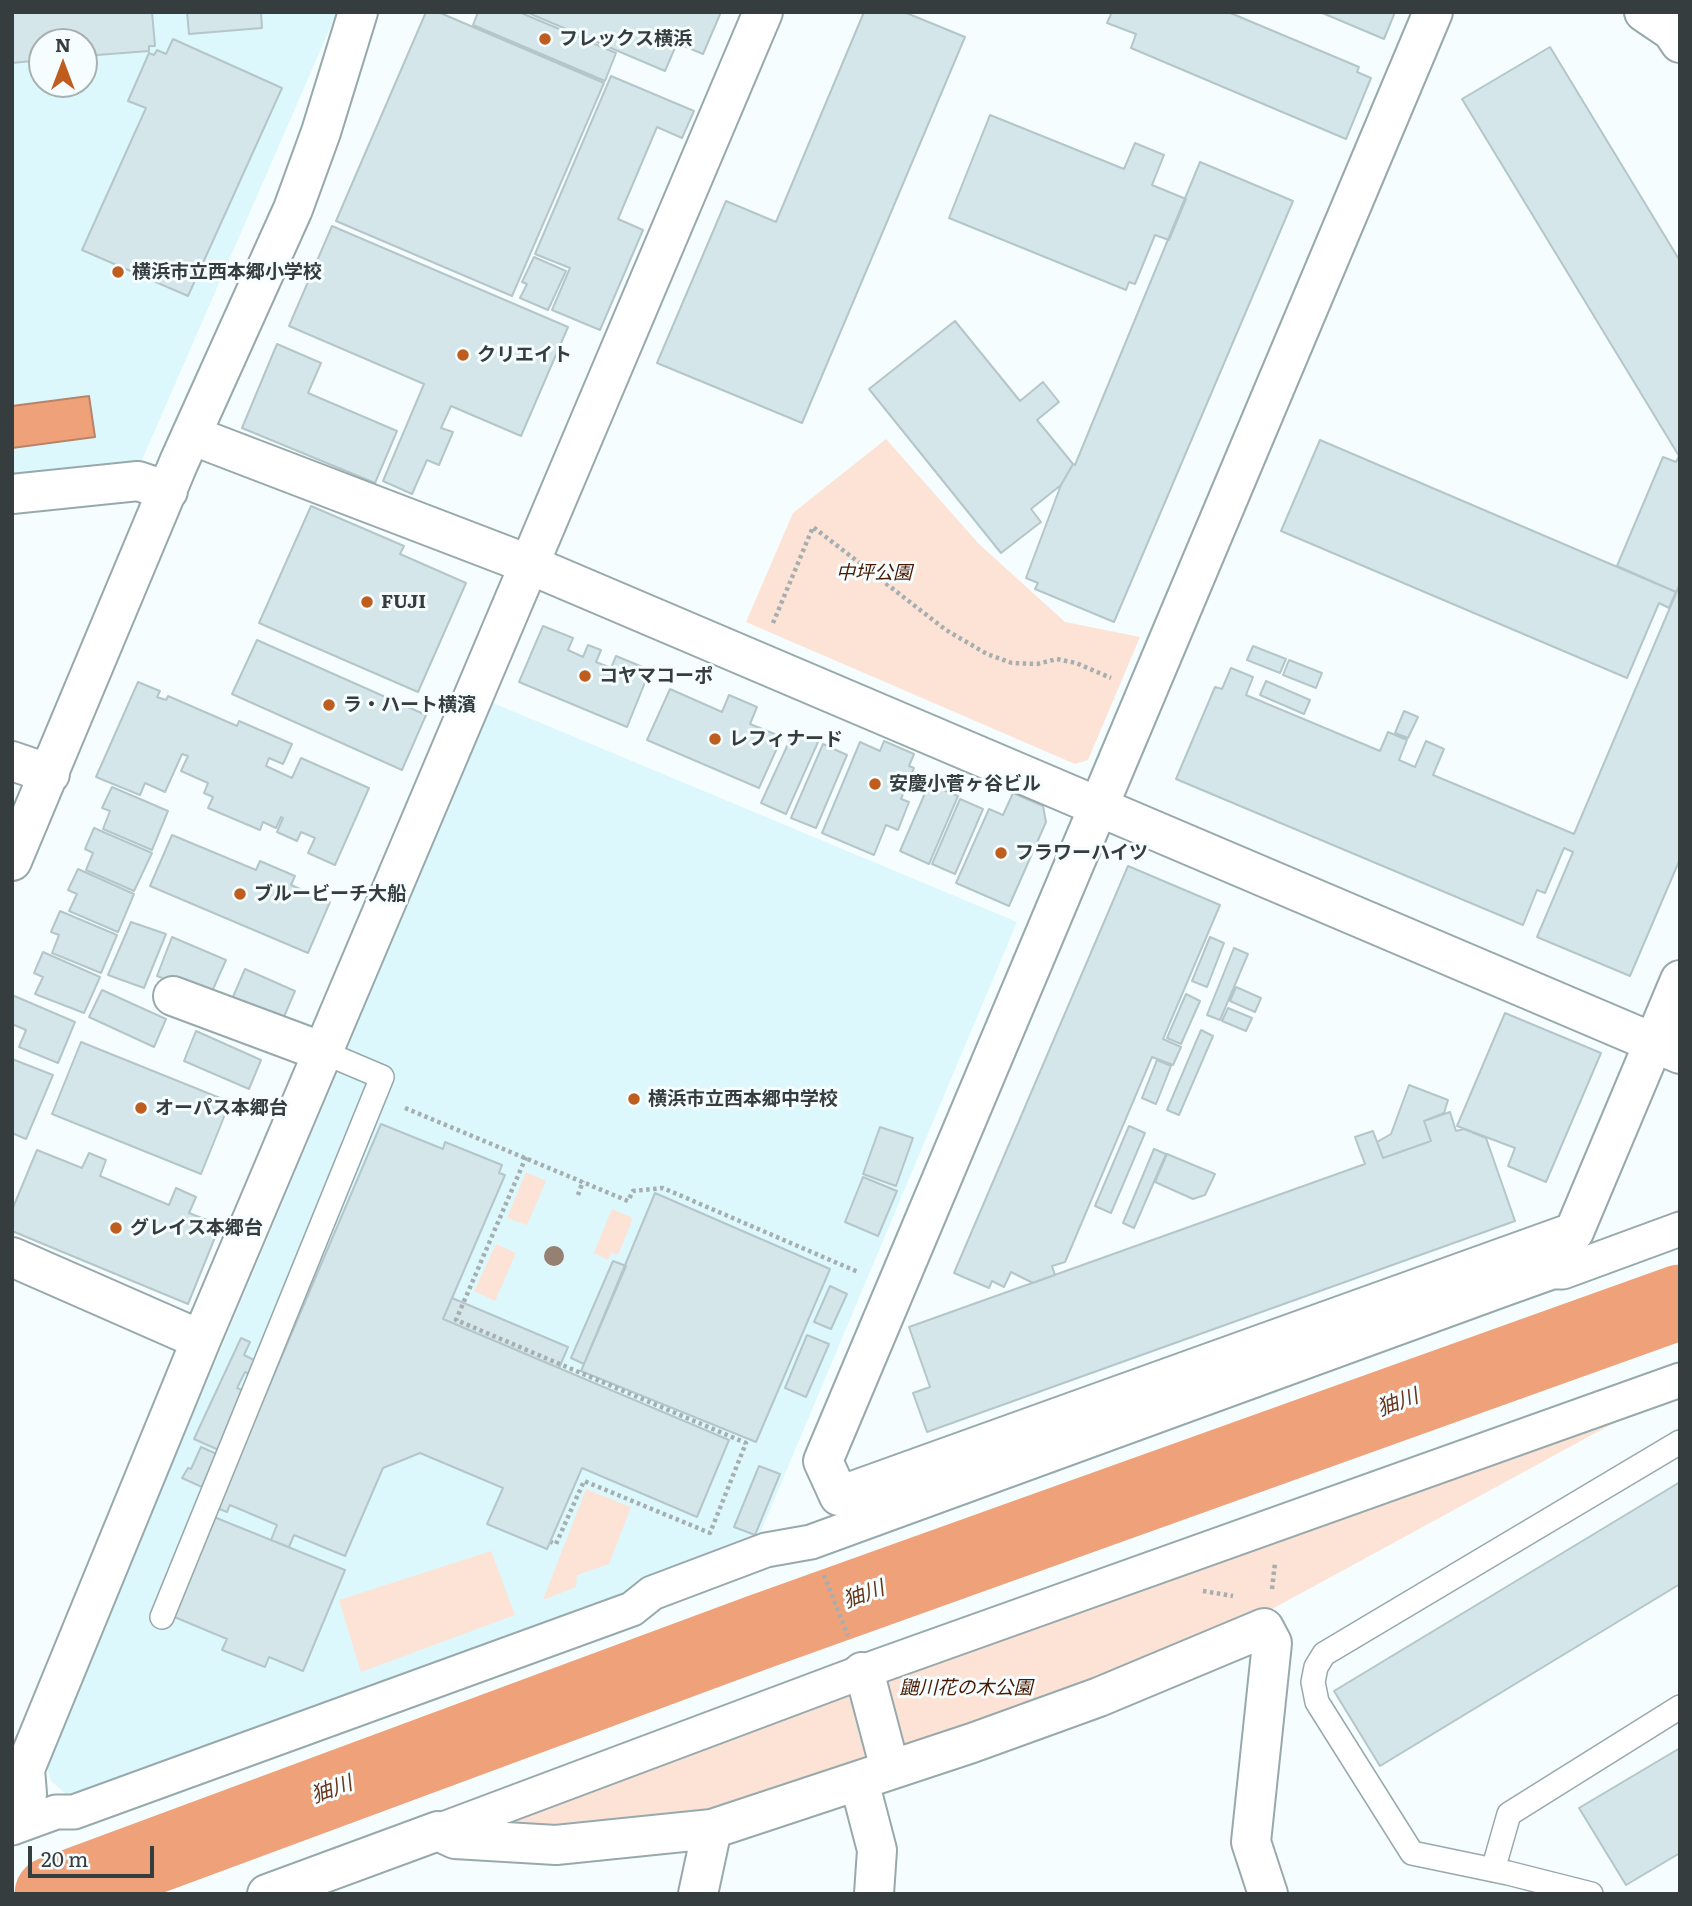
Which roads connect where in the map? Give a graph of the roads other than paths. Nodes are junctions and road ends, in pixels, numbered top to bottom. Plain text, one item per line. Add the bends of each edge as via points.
1 (358, 12) edge
2 (763, 12) edge
3 (1433, 12) edge
4 (191, 435) junction
5 (167, 491) junction
6 (12, 494) edge
7 (528, 564) junction
8 (12, 761) edge
9 (50, 774) junction
10 (1098, 806) junction
11 (12, 861) edge
12 (1680, 980) edge
13 (173, 996) dead end
14 (1667, 1048) edge
15 (323, 1052) junction
16 (1680, 1229) edge
17 (12, 1256) edge
18 (201, 1340) junction
19 (1680, 1380) edge
20 (1680, 1442) edge
21 (162, 1617) dead end
22 (862, 1672) junction
23 (1680, 1707) edge
24 (875, 1775) junction
25 (22, 1810) edge
26 (712, 1829) junction
27 (438, 1831) junction
28 (1493, 1870) junction
29 (267, 1894) edge
30 (698, 1894) edge
31 (874, 1894) edge
32 (1268, 1894) edge
33 (1591, 1894) edge

1 - 4 street via 293,209
2 - 7 street
3 - 10 street
4 - 5 street
4 - 7 street
5 - 6 street via 138,481
5 - 9 street
7 - 10 street
7 - 15 street
8 - 9 street
9 - 11 street
10 - 14 street
10 - 14 street via 823,1461 839,1496 1574,1233
12 - 14 street
13 - 15 street
15 - 18 street
15 - 21 lane via 382,1077
16 - 25 street via 811,1542 766,1550 652,1593 632,1609 74,1812
17 - 18 street
18 - 25 street via 25,1769
19 - 22 street
20 - 28 lane via 1324,1654 1316,1667 1317,1702 1412,1853
22 - 24 street via 867,1682
22 - 27 street
23 - 28 lane via 1509,1814
24 - 26 street
24 - 31 street
24 - 32 street via 1098,1697 1264,1628 1272,1643 1251,1842
26 - 27 street via 556,1845 455,1839
26 - 30 street
27 - 29 street
28 - 33 lane

